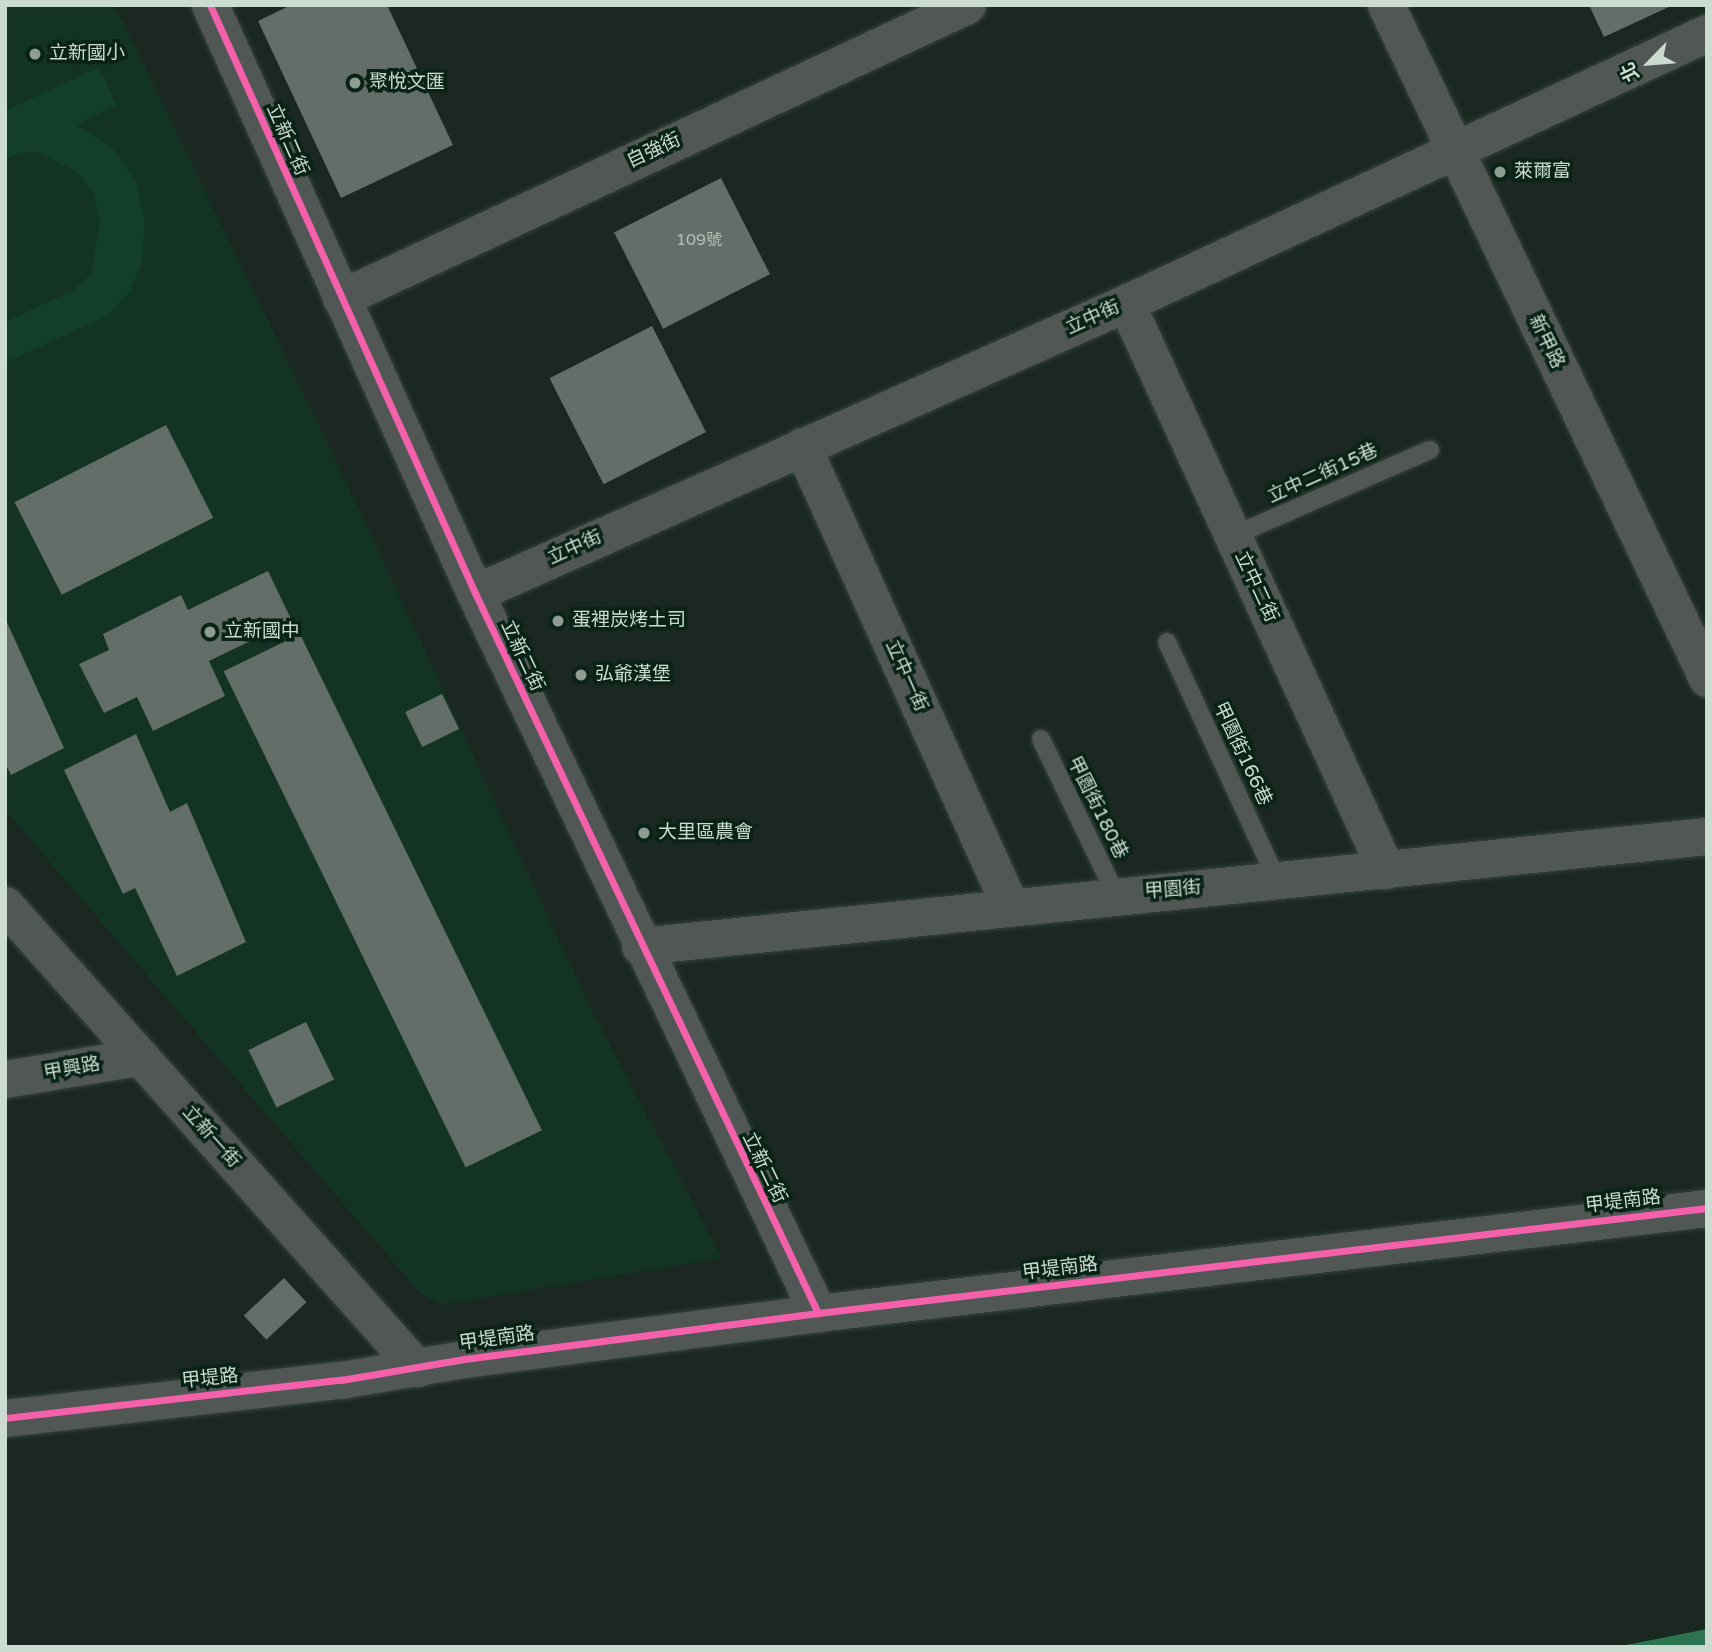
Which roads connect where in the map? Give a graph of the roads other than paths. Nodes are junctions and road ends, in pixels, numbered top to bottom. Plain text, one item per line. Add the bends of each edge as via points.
1 (210, 5) edge
2 (967, 5) edge
3 (1386, 5) edge
4 (1707, 33) edge
5 (1455, 152) junction
6 (341, 298) junction
7 (1126, 303) junction
8 (802, 446) junction
9 (1430, 450) dead end
10 (1233, 536) junction
11 (475, 593) junction
12 (1167, 642) dead end
13 (1707, 678) edge
14 (1041, 739) dead end
15 (1707, 836) edge
16 (1386, 870) junction
17 (1278, 882) junction
18 (1116, 895) junction
19 (5, 905) edge
20 (1010, 906) junction
21 (640, 946) junction
22 (138, 1057) junction
23 (5, 1079) edge
24 (1707, 1208) edge
25 (818, 1313) junction
26 (417, 1368) junction
27 (5, 1418) edge

1 - 6 street, 立新二街
2 - 6 street, 自強街
3 - 5 street, 新甲路
4 - 5 street, 立中街
5 - 7 street, 立中街
5 - 13 street, 新甲路
6 - 11 street, 立新二街
7 - 8 street, 立中街
7 - 10 street, 立中二街
8 - 11 street, 立中街
8 - 20 street, 立中一街
9 - 10 lane, 立中二街15巷
10 - 16 street, 立中二街
11 - 21 street, 立新二街
12 - 17 lane, 甲園街166巷
14 - 18 lane, 甲園街180巷
15 - 16 street, 甲園街
16 - 17 street, 甲園街
17 - 18 street, 甲園街
18 - 20 street, 甲園街
19 - 22 street, 立新一街
20 - 21 street, 甲園街
21 - 25 street, 立新二街
22 - 23 street, 甲興路
22 - 26 street, 立新一街
24 - 25 street, 甲堤南路
25 - 26 street, 甲堤南路
26 - 27 street, 甲堤路

